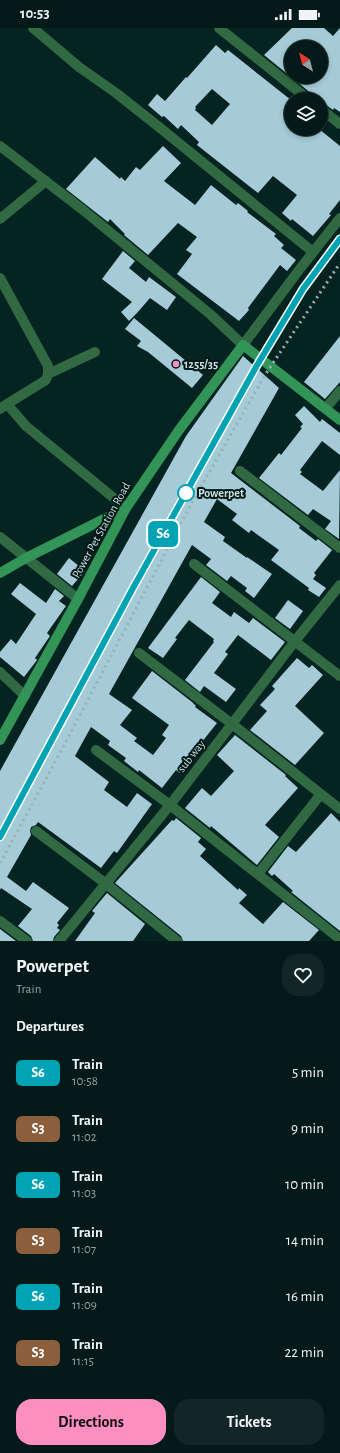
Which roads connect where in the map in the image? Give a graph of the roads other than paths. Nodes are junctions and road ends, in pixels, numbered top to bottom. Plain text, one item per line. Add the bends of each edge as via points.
1 (34, 28) edge
2 (219, 28) edge
3 (299, 92) edge
4 (328, 115) edge
5 (340, 124) edge
6 (0, 146) edge
7 (46, 181) junction
8 (340, 218) edge
9 (0, 219) edge
10 (313, 252) junction
11 (0, 278) edge
12 (243, 345) junction
13 (95, 352) dead end
14 (48, 374) junction
15 (340, 391) edge
16 (4, 407) edge
17 (326, 408) junction
18 (340, 420) edge
19 (240, 471) dead end
20 (126, 508) junction
21 (0, 537) edge
22 (340, 548) edge
23 (26, 558) junction
24 (194, 564) dead end
25 (0, 573) edge
26 (340, 585) edge
27 (78, 599) junction
28 (295, 641) junction
29 (139, 653) dead end
30 (0, 672) edge
31 (340, 676) edge
32 (25, 696) junction
33 (232, 724) junction
34 (0, 740) edge
35 (96, 750) dead end
36 (321, 794) junction
37 (170, 805) junction
38 (340, 809) edge
39 (36, 831) dead end
40 (258, 874) junction
41 (105, 883) junction
42 (0, 921) edge
43 (340, 938) edge
44 (27, 941) edge
45 (59, 941) edge
46 (177, 941) edge

1 - 10 street via 79,67 116,93
2 - 3 street
4 - 5 street
6 - 7 street
7 - 9 street
7 - 12 street via 210,314
8 - 10 street
10 - 12 street
11 - 14 street via 48,366
12 - 17 street
12 - 20 street, Power Pet Station Road via 179,430
13 - 14 street
14 - 16 street via 46,380
15 - 17 street
16 - 20 street
17 - 18 street
19 - 22 street
20 - 23 street
20 - 27 street, Power Pet Station Road
21 - 23 street
23 - 25 street
23 - 27 street
24 - 28 street
26 - 28 street, sub way
27 - 32 street, Power Pet Station Road
28 - 31 street
28 - 33 street, sub way
29 - 33 street
30 - 32 street
32 - 34 street, Power Pet Station Road
33 - 36 street
33 - 37 street, sub way
35 - 37 street
36 - 38 street
36 - 40 street
37 - 40 street
37 - 41 street, sub way
39 - 41 street
40 - 43 street
41 - 45 street, sub way
41 - 46 street
42 - 44 street

